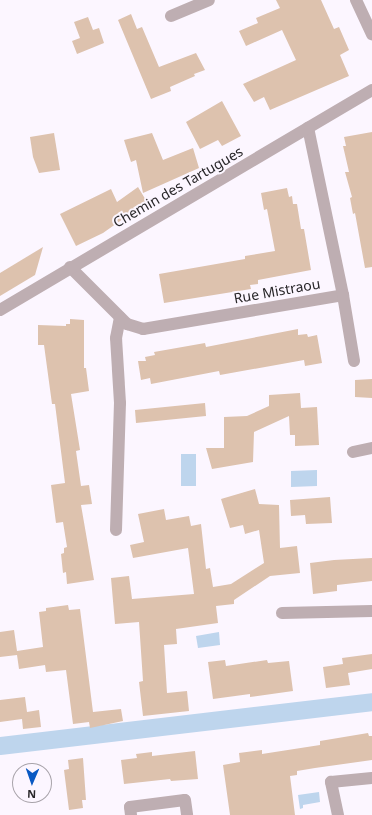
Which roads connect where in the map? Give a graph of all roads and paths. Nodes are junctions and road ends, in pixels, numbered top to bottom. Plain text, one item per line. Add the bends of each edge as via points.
1 (209, 0) edge
2 (356, 0) edge
3 (171, 16) dead end
4 (372, 36) edge
5 (372, 90) edge
6 (308, 128) junction
7 (70, 267) junction
8 (343, 295) junction
9 (0, 310) edge
10 (120, 317) junction
11 (354, 361) dead end
12 (372, 448) edge
13 (353, 452) dead end
14 (116, 530) dead end
15 (372, 611) edge
16 (282, 613) dead end
17 (372, 778) edge
18 (131, 815) edge
19 (186, 815) edge
20 (338, 815) edge

1 - 3 street
2 - 4 street
5 - 6 street, Chemin des Tartugues
6 - 7 street, Chemin des Tartugues
6 - 8 street, Rue Mistraou
7 - 9 street, Chemin des Tartugues
7 - 10 street, Rue Mistraou
8 - 10 street, Rue Mistraou via 143,329 127,324
8 - 11 street
10 - 14 street via 116,338 120,403
12 - 13 street
15 - 16 street
17 - 20 street via 331,782
18 - 19 street via 130,807 185,800

